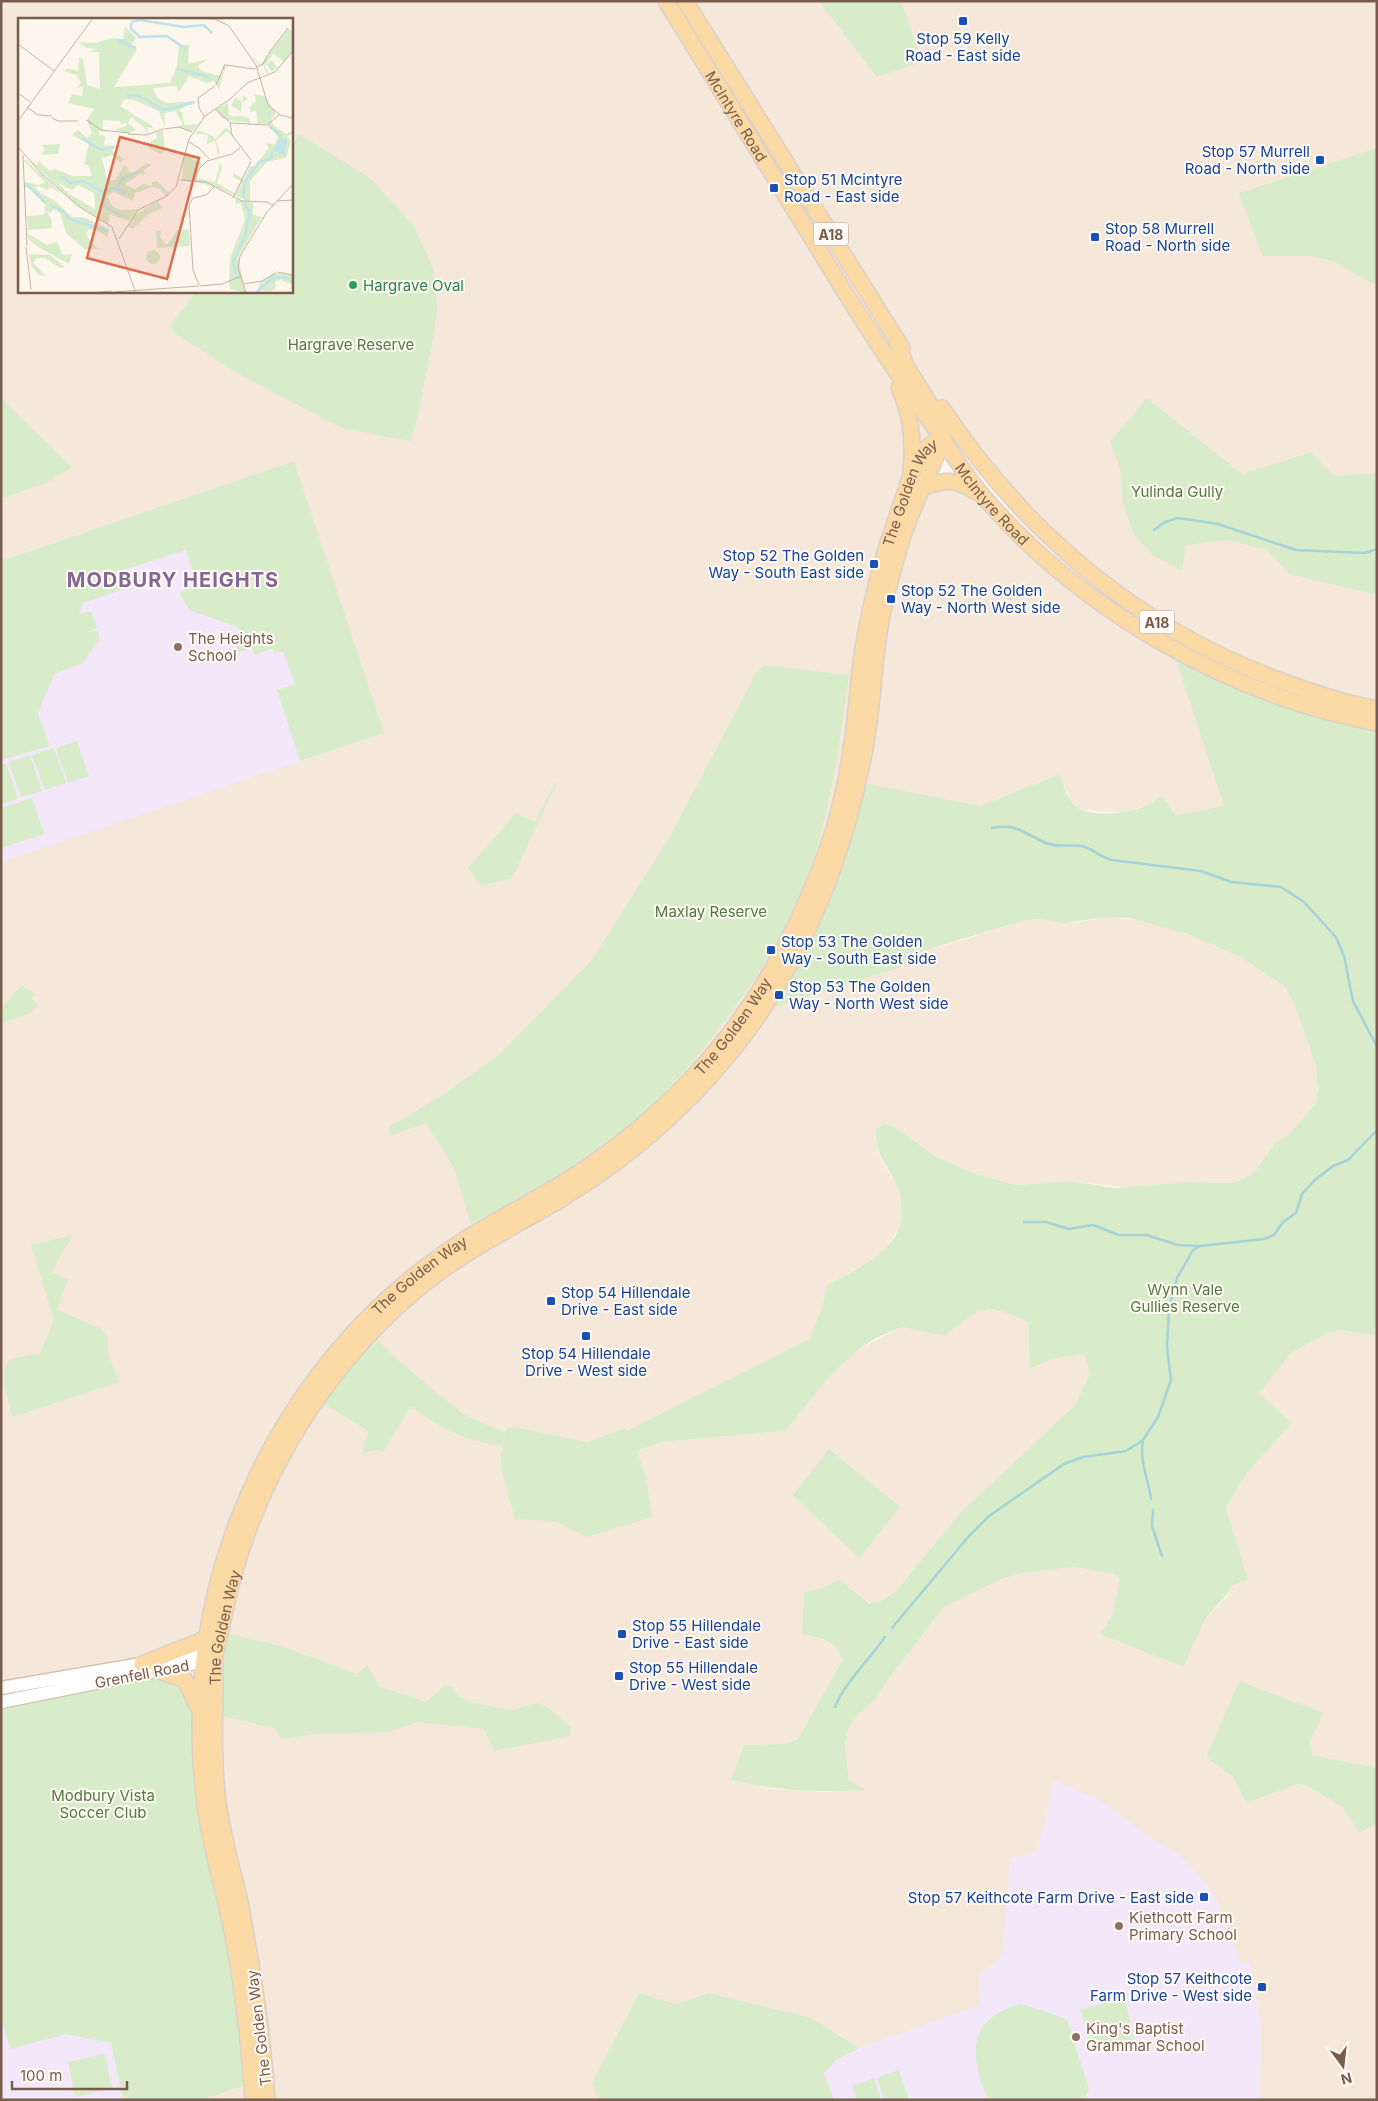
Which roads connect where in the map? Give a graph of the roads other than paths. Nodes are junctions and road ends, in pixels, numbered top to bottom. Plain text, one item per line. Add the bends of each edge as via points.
1 (666, 1) edge
2 (685, 1) edge
3 (897, 341) junction
4 (886, 358) junction
5 (943, 440) junction
6 (981, 463) junction
7 (916, 484) junction
8 (983, 497) junction
9 (858, 691) junction
10 (1377, 709) edge
11 (870, 713) junction
12 (1377, 724) edge
13 (854, 732) junction
14 (207, 1636) junction
15 (208, 1658) junction
16 (142, 1664) junction
17 (159, 1671) junction
18 (1, 1688) edge
19 (1, 1702) edge
20 (200, 1713) junction
21 (253, 2100) edge
22 (267, 2100) edge

1 - 4 main road, McIntyre Road / A18
2 - 3 main road, McIntyre Road / A18
3 - 5 main road via 906,366 941,422
3 - 6 main road, McIntyre Road / A18
4 - 5 main road, McIntyre Road / A18
4 - 7 main road via 908,412
5 - 6 main road via 955,444
5 - 7 main road, The Golden Way
5 - 8 main road, McIntyre Road / A18
6 - 10 main road, McIntyre Road / A18 via 1019,508 1067,555 1167,628 1250,670 1333,699
7 - 8 main road via 952,481 964,484
7 - 9 main road, The Golden Way via 892,529 872,600
7 - 11 main road, The Golden Way via 883,610
8 - 12 main road, McIntyre Road / A18 via 1061,571 1122,618 1158,640 1221,673 1278,696
9 - 11 main road
9 - 13 main road, The Golden Way
11 - 13 main road
11 - 15 main road, The Golden Way via 859,782 833,871 797,952 752,1024 700,1087 643,1141 578,1188 482,1243 436,1275 390,1314 335,1375 292,1438 256,1511
13 - 14 main road, The Golden Way via 840,802 816,877 787,941 748,1007 692,1076 634,1131 569,1179 438,1257 378,1308 344,1344 301,1399 257,1474 228,1548
14 - 15 main road, The Golden Way
14 - 16 main road
15 - 16 main road, Grenfell Road
15 - 17 main road, Grenfell Road
15 - 20 main road, The Golden Way
15 - 22 main road, The Golden Way via 217,1792 257,1993
16 - 18 main road, Grenfell Road
17 - 19 main road, Grenfell Road
17 - 20 main road via 185,1680
20 - 21 main road, The Golden Way via 206,1813 242,1991

